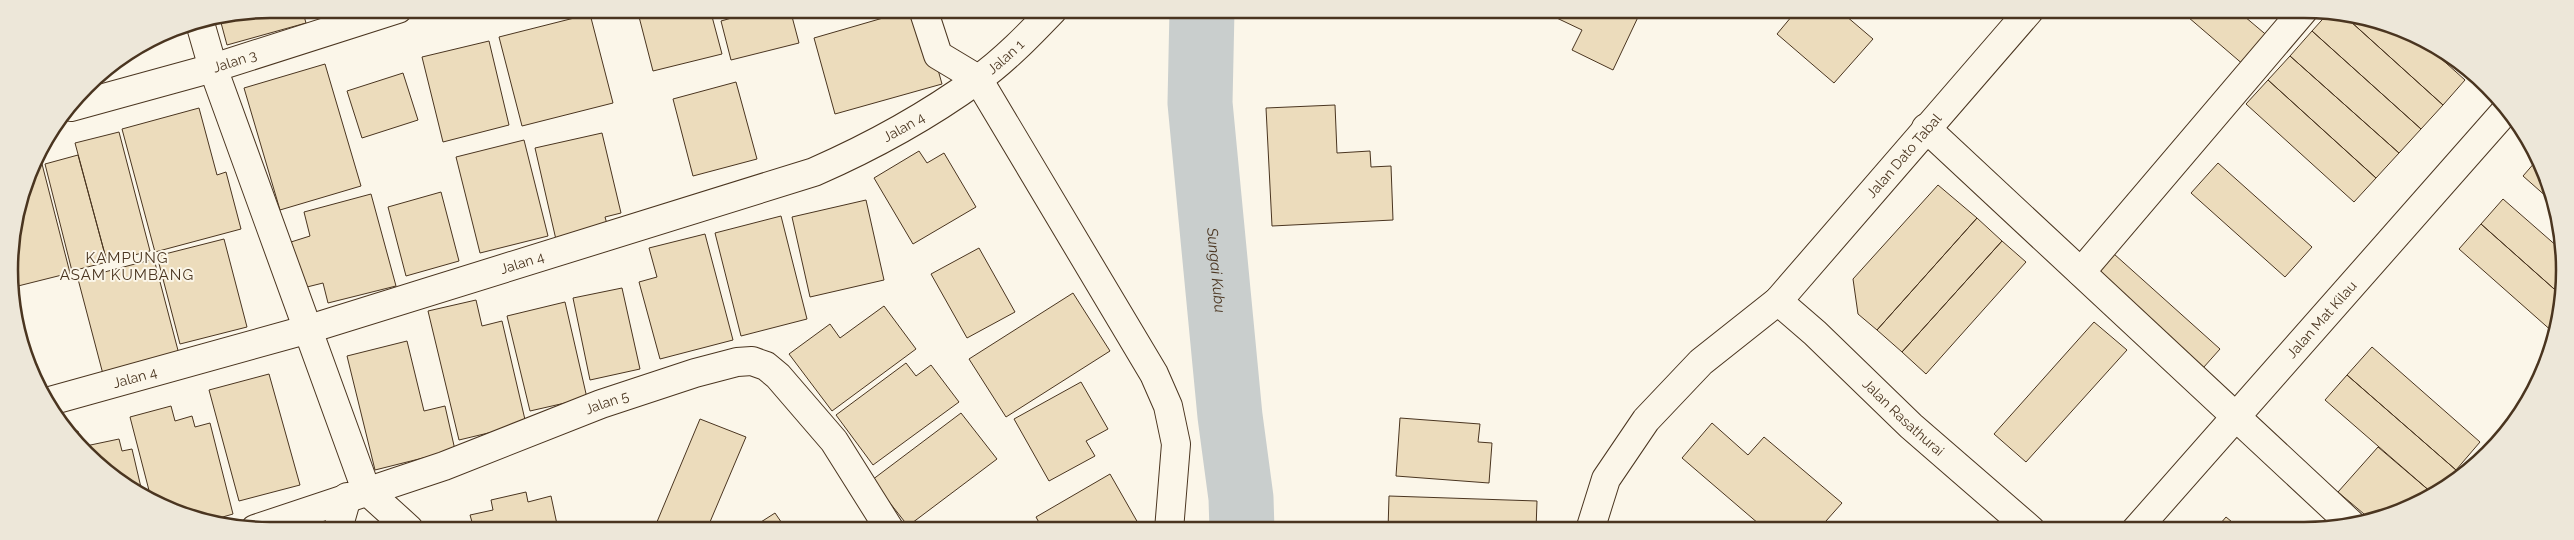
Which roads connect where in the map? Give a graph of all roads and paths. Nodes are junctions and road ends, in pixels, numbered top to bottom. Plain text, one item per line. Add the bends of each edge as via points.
1 (370, 18) edge
2 (926, 18) edge
3 (1044, 18) edge
4 (2023, 18) edge
5 (2297, 18) edge
6 (201, 27) edge
7 (214, 68) junction
8 (978, 79) junction
9 (79, 105) edge
10 (2503, 114) edge
11 (1926, 128) junction
12 (2081, 272) junction
13 (1778, 301) junction
14 (309, 328) junction
15 (54, 400) edge
16 (2238, 417) junction
17 (356, 494) junction
18 (2346, 519) edge
19 (275, 522) edge
20 (342, 522) edge
21 (398, 522) edge
22 (885, 522) edge
23 (1170, 522) edge
24 (1593, 522) edge
25 (2022, 522) edge
26 (2142, 522) edge

1 - 7 street, Jalan 3
2 - 8 street via 938,55
3 - 8 street, Jalan 1
4 - 11 street, Jalan Dato Tabal
5 - 12 street
6 - 7 street
7 - 9 street, Jalan 3
7 - 14 street
8 - 14 street, Jalan 4 via 892,134 814,172
8 - 23 street via 1154,374 1168,406 1176,444
10 - 16 street, Jalan Mat Kilau
11 - 12 street
11 - 13 street, Jalan Dato Tabal
12 - 16 street
13 - 24 street, Jalan Dato Tabal via 1701,362 1646,420 1606,479
13 - 25 street, Jalan Rasathurai via 1911,426
14 - 15 street, Jalan 4
14 - 17 street
16 - 18 street
16 - 26 street, Jalan Mat Kilau
17 - 19 street, Jalan 5
17 - 20 street
17 - 21 street
17 - 22 street, Jalan 5 via 444,466 601,404 695,373 752,361 766,366 778,376 834,441

